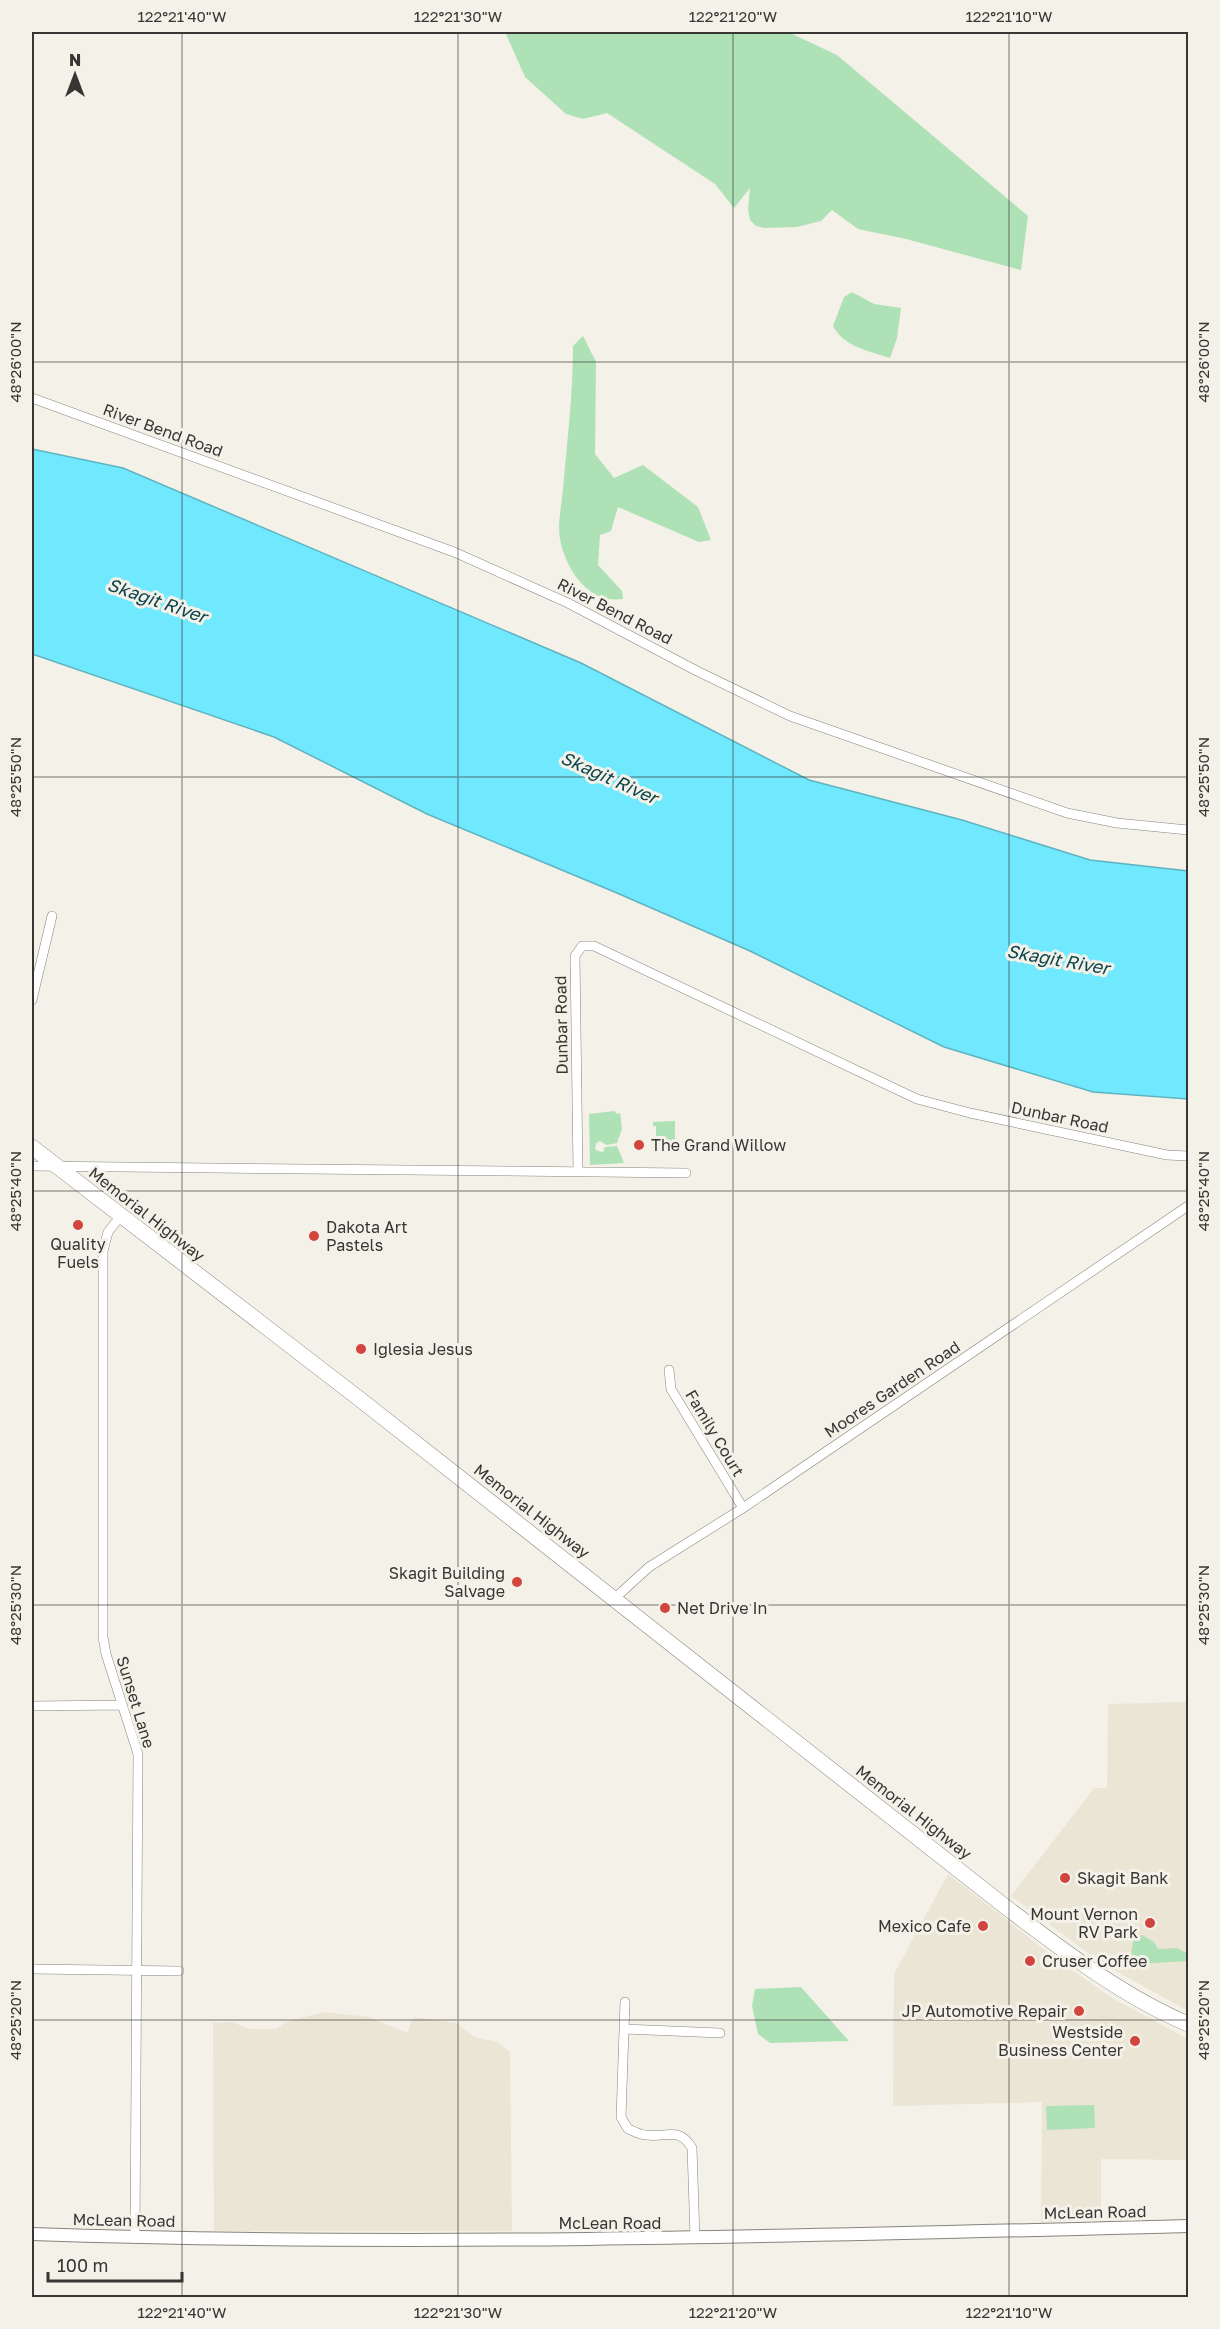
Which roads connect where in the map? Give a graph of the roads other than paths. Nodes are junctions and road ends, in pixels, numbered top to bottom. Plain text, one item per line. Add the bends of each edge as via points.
1 (32, 398) edge
2 (1188, 830) edge
3 (52, 916) dead end
4 (32, 1000) edge
5 (32, 1147) edge
6 (1188, 1156) edge
7 (32, 1166) edge
8 (57, 1166) junction
9 (578, 1171) junction
10 (686, 1173) dead end
11 (1188, 1206) edge
12 (120, 1217) junction
13 (669, 1370) dead end
14 (743, 1508) junction
15 (614, 1599) junction
16 (121, 1705) junction
17 (32, 1706) edge
18 (32, 1969) edge
19 (135, 1970) junction
20 (179, 1971) dead end
21 (625, 2002) dead end
22 (1188, 2024) edge
23 (624, 2029) junction
24 (720, 2033) dead end
25 (1188, 2226) edge
26 (32, 2234) edge
27 (135, 2238) junction
28 (696, 2238) junction

1 - 2 street, River Bend Road via 454,552 568,603 790,716 1067,813
3 - 4 street
5 - 8 main road, Memorial Highway
6 - 9 street, Dunbar Road via 1167,1155 917,1099 594,946 582,946 575,957
7 - 8 street
8 - 9 street
8 - 12 main road, Memorial Highway
9 - 10 street
11 - 14 street, Moores Garden Road
12 - 15 main road, Memorial Highway
12 - 16 street, Sunset Lane via 108,1232 103,1251 103,1625 106,1654
13 - 14 street, Family Court via 671,1389
14 - 15 street, Moores Garden Road via 650,1567
15 - 22 main road, Memorial Highway via 1070,1956 1116,1986
16 - 17 street
16 - 19 street, Sunset Lane via 138,1754
18 - 19 street
19 - 20 street
19 - 27 street, Sunset Lane
21 - 23 street
23 - 24 street
23 - 28 street via 621,2117 628,2129 645,2136 680,2134 692,2148
25 - 28 street, McLean Road
26 - 27 street, McLean Road
27 - 28 street, McLean Road

